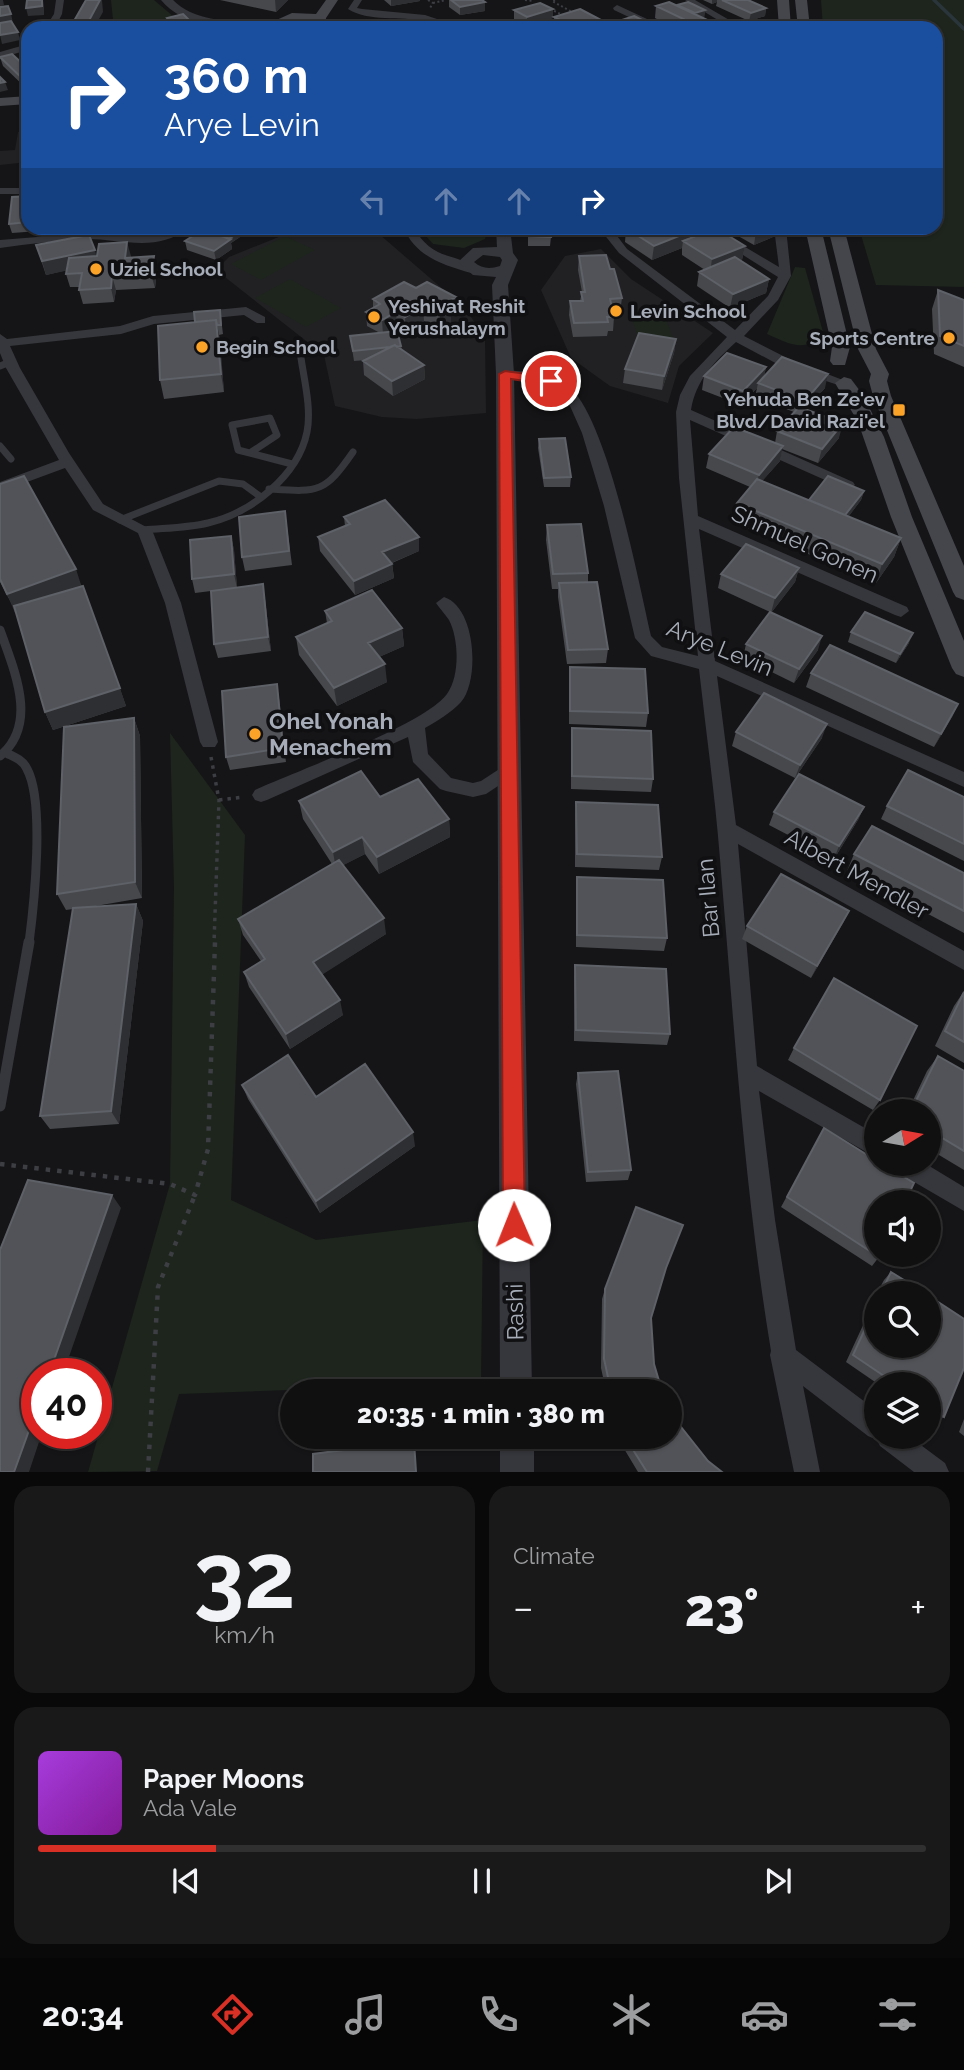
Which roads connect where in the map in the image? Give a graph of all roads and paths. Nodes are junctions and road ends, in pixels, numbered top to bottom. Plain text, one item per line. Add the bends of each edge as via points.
1 (60, 0) edge
2 (167, 0) edge
3 (315, 0) edge
4 (332, 0) edge
5 (358, 0) edge
6 (446, 0) edge
7 (525, 0) edge
8 (532, 0) edge
9 (555, 0) edge
10 (689, 0) edge
11 (783, 0) edge
12 (801, 0) edge
13 (433, 3) dead end
14 (546, 7) edge
15 (617, 8) dead end
16 (298, 17) junction
17 (569, 18) junction
18 (54, 21) edge
19 (212, 21) edge
20 (288, 21) edge
21 (311, 21) edge
22 (318, 21) edge
23 (430, 21) edge
24 (560, 21) edge
25 (644, 21) edge
26 (726, 21) edge
27 (784, 21) edge
28 (803, 21) edge
29 (21, 49) edge
30 (0, 55) edge
31 (21, 100) edge
32 (0, 102) edge
33 (21, 108) edge
34 (0, 110) edge
35 (0, 191) edge
36 (21, 191) edge
37 (164, 235) edge
38 (413, 235) edge
39 (493, 235) edge
40 (503, 235) edge
41 (610, 235) edge
42 (718, 235) edge
43 (781, 235) edge
44 (815, 235) edge
45 (838, 235) edge
46 (0, 244) edge
47 (420, 247) junction
48 (479, 251) junction
49 (505, 261) junction
50 (475, 270) junction
51 (785, 276) junction
52 (500, 309) junction
53 (261, 320) dead end
54 (736, 337) junction
55 (1, 340) edge
56 (300, 351) dead end
57 (838, 362) junction
58 (786, 363) junction
59 (5, 364) edge
60 (505, 374) junction
61 (877, 374) junction
62 (843, 382) junction
63 (683, 412) junction
64 (0, 446) edge
65 (353, 452) dead end
66 (250, 453) junction
67 (12, 459) dead end
68 (67, 461) junction
69 (292, 464) junction
70 (0, 487) edge
71 (269, 489) junction
72 (858, 490) edge
73 (261, 497) junction
74 (691, 519) junction
75 (120, 520) junction
76 (144, 530) junction
77 (964, 592) edge
78 (444, 603) dead end
79 (901, 611) dead end
80 (0, 630) edge
81 (705, 664) junction
82 (964, 668) edge
83 (416, 725) junction
84 (209, 742) joint
85 (3, 755) edge
86 (508, 771) junction
87 (964, 780) edge
88 (261, 795) joint
89 (219, 800) junction
90 (727, 829) junction
91 (964, 961) edge
92 (746, 1072) junction
93 (0, 1106) edge
94 (864, 1140) edge
95 (0, 1164) edge
96 (925, 1176) edge
97 (195, 1195) junction
98 (964, 1200) edge
99 (782, 1355) junction
100 (516, 1379) edge
101 (864, 1417) edge
102 (517, 1449) edge
103 (905, 1449) edge
104 (148, 1472) edge
105 (517, 1472) edge
106 (807, 1472) edge
107 (936, 1472) edge

1 - 18 street
2 - 19 street via 178,12
3 - 16 main road
4 - 22 main road
5 - 23 street via 352,9
6 - 13 path
7 - 8 path
9 - 17 path via 576,14
10 - 26 street
11 - 27 main road
12 - 28 main road
14 - 17 path
15 - 25 street
16 - 20 main road
16 - 21 main road
17 - 24 path
29 - 30 street
31 - 32 main road
33 - 34 main road
35 - 36 street
37 - 46 street via 136,242 85,236
38 - 47 street
39 - 48 street
40 - 49 street, Rashi
41 - 54 street via 623,251
42 - 51 street
43 - 51 street
44 - 57 main road via 841,347
45 - 61 main road
47 - 48 street via 450,255
47 - 50 street
48 - 49 street
48 - 50 street via 466,262
49 - 50 street via 493,273
49 - 52 street, Rashi
50 - 52 street, Rashi via 488,283
51 - 54 street, Bar Ilan via 775,296
52 - 60 street, Rashi
53 - 55 street via 246,311 153,320 121,330
54 - 58 street
54 - 63 street, Bar Ilan via 704,366 690,386
55 - 59 street
56 - 69 lane via 308,430
57 - 58 street via 812,367
57 - 61 main road via 859,359
57 - 62 main road via 833,374
58 - 62 street
59 - 68 street
60 - 81 street, Arye Levin via 551,381 567,390 579,410 610,503 643,638 657,652
60 - 86 street, Rashi
61 - 62 main road via 859,387
61 - 77 main road
62 - 82 main road via 874,437
63 - 72 street
63 - 74 street, Bar Ilan
64 - 67 lane
65 - 71 lane via 333,482 312,492
66 - 66 lane via 237,450 232,425 270,418 277,435
66 - 69 lane
68 - 70 street
68 - 75 street via 98,508
69 - 71 lane
71 - 73 lane
73 - 75 lane via 243,484 219,481
73 - 76 lane via 219,520
74 - 79 street, Shmuel Gonen
74 - 81 street, Bar Ilan
75 - 76 street
76 - 84 street via 173,603
78 - 83 street via 463,635 464,669 455,697
80 - 85 lane via 23,721 16,741
81 - 87 street, Arye Levin
81 - 90 street, Bar Ilan
83 - 86 street via 419,757 446,784 473,790
83 - 88 street
84 - 89 path
85 - 93 lane via 21,759 28,769 36,828 30,919
86 - 100 street, Rashi
88 - 89 path
89 - 97 path via 208,1149
90 - 91 street, Albert Mendler
90 - 92 street, Bar Ilan
92 - 94 street
92 - 99 street, Bar Ilan
95 - 97 path via 170,1184
96 - 98 street
97 - 104 path via 158,1287
99 - 101 street
99 - 106 street, Bar Ilan
102 - 105 street
103 - 107 street

